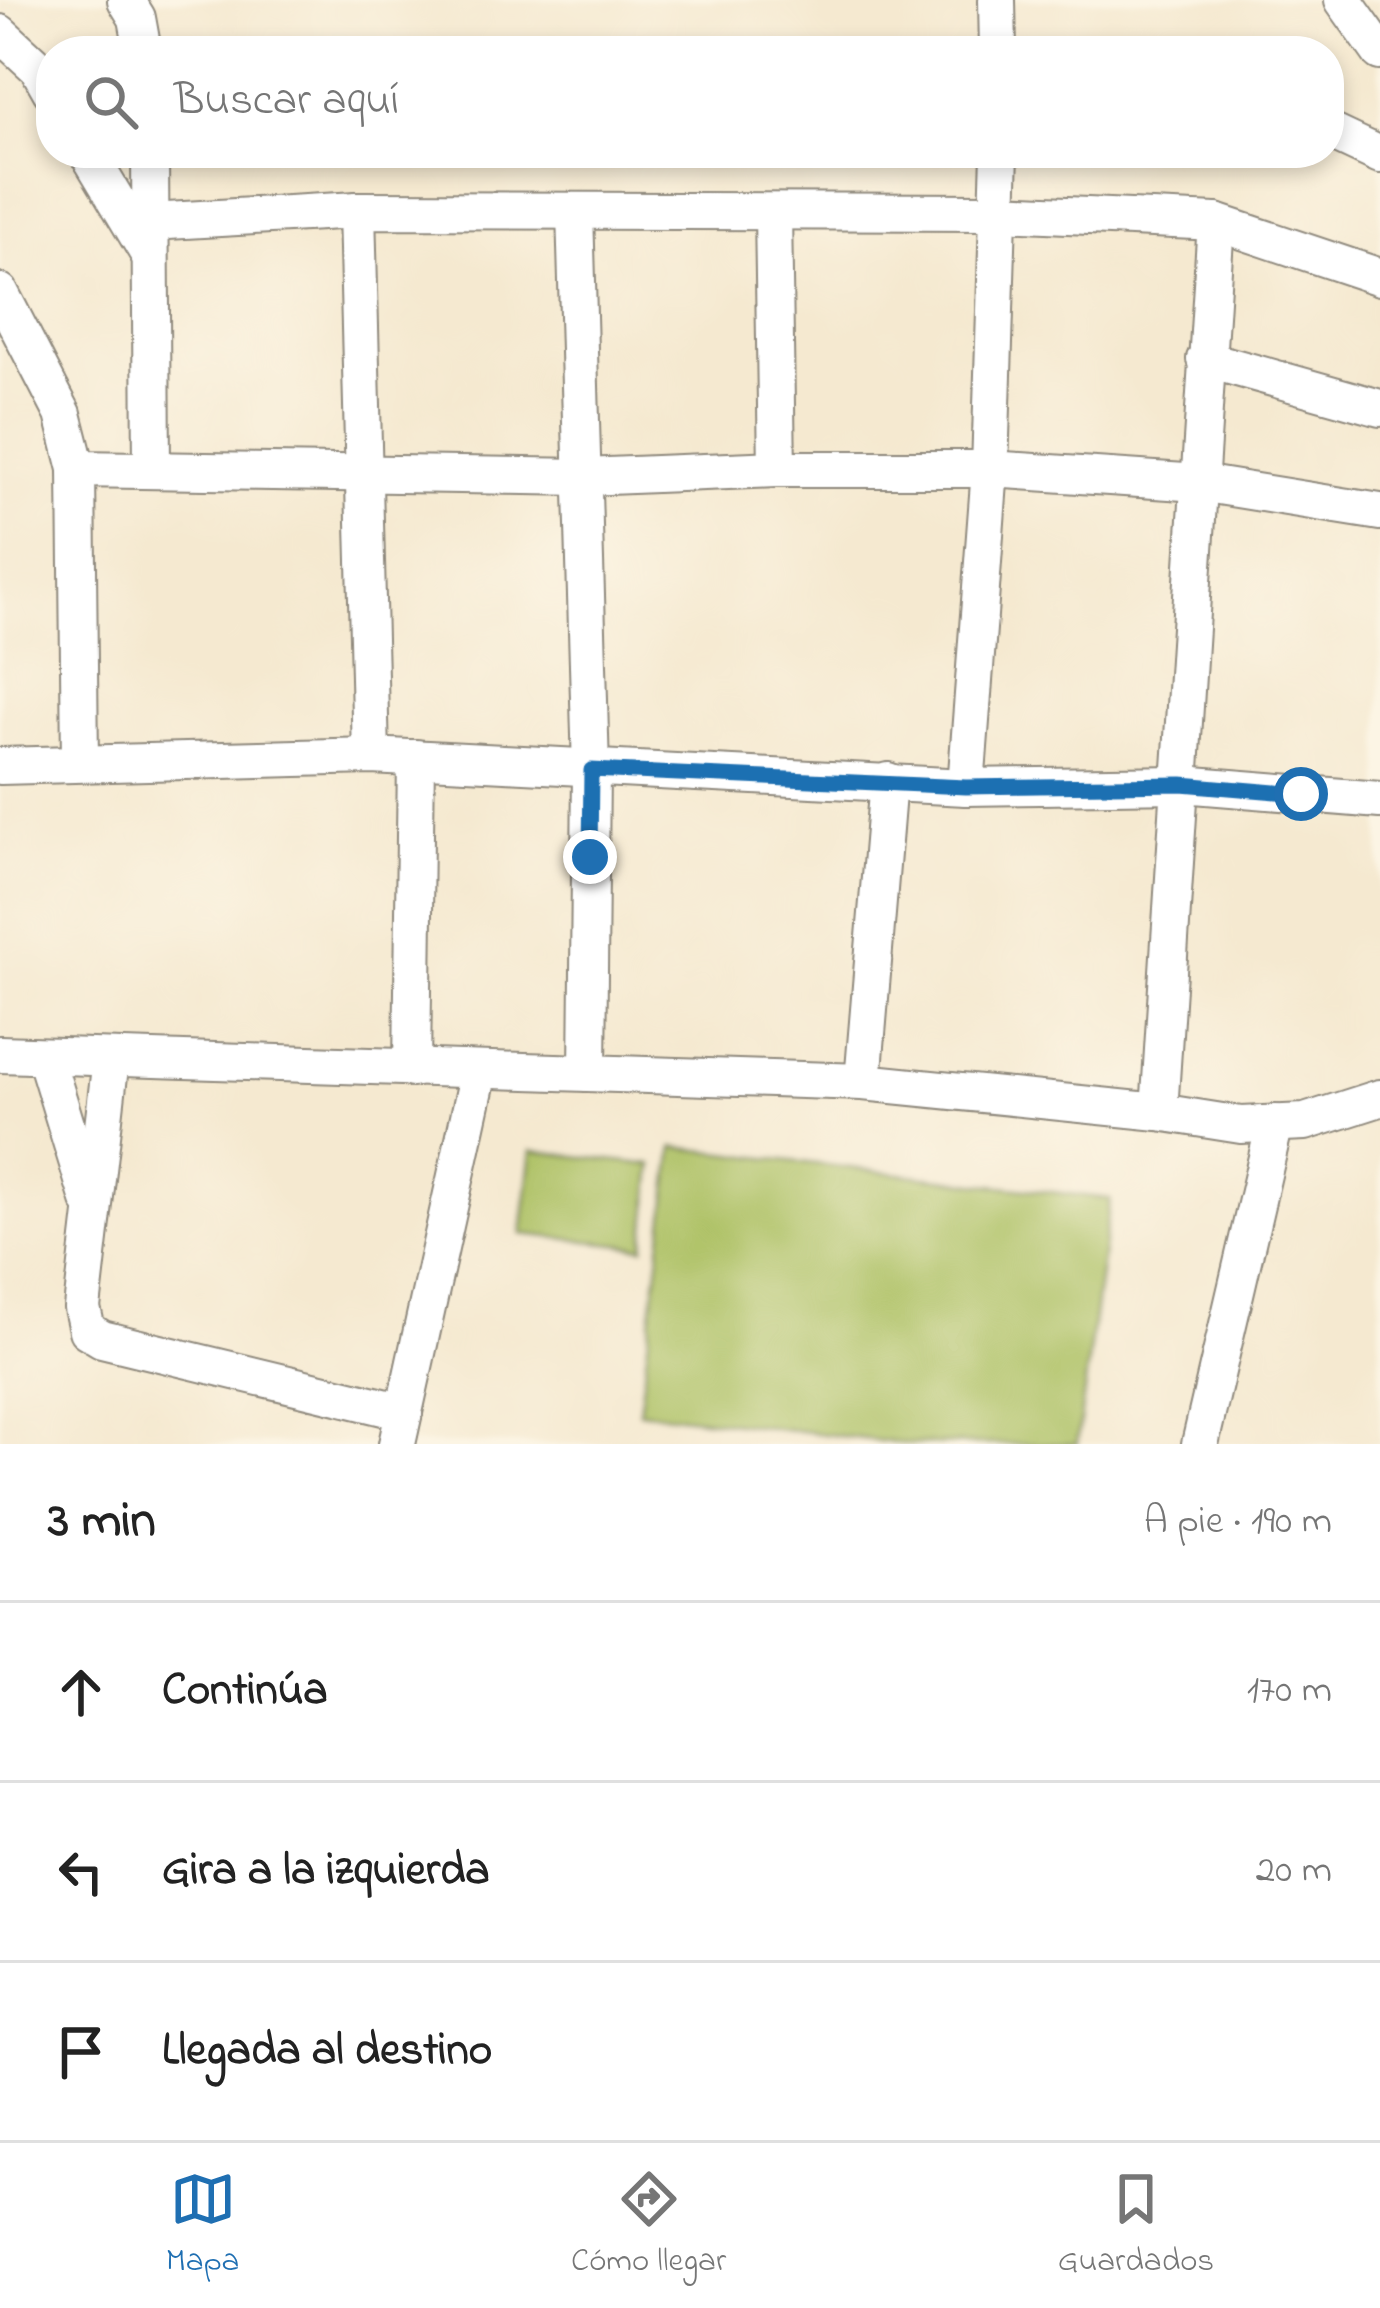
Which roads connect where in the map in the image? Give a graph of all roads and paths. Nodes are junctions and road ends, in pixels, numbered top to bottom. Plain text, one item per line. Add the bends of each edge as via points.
1 (126, 0) edge
2 (997, 0) edge
3 (1343, 0) edge
4 (0, 33) edge
5 (140, 36) edge
6 (998, 36) edge
7 (1380, 52) edge
8 (36, 66) edge
9 (1344, 138) edge
10 (1380, 155) edge
11 (99, 168) edge
12 (150, 168) edge
13 (1000, 168) edge
14 (357, 210) junction
15 (574, 211) junction
16 (773, 212) junction
17 (1001, 212) junction
18 (1216, 222) junction
19 (150, 239) junction
20 (1380, 278) edge
21 (0, 292) edge
22 (1205, 359) junction
23 (1380, 408) edge
24 (77, 469) junction
25 (777, 469) junction
26 (990, 469) junction
27 (152, 470) junction
28 (362, 473) junction
29 (584, 477) junction
30 (1200, 483) junction
31 (1380, 512) edge
32 (371, 756) junction
33 (416, 758) junction
34 (80, 763) junction
35 (0, 766) edge
36 (591, 770) junction
37 (888, 781) junction
38 (1182, 784) junction
39 (966, 787) junction
40 (1380, 800) edge
41 (0, 1054) edge
42 (45, 1056) junction
43 (111, 1058) junction
44 (412, 1069) junction
45 (479, 1071) junction
46 (588, 1073) junction
47 (863, 1082) junction
48 (1380, 1098) edge
49 (1160, 1112) junction
50 (1275, 1123) junction
51 (94, 1215) junction
52 (401, 1428) edge
53 (1200, 1444) edge

1 - 5 street
2 - 6 street
3 - 7 street
4 - 8 street
9 - 10 street
11 - 19 street
12 - 19 street
13 - 17 street
14 - 15 street
14 - 19 street
14 - 28 street
15 - 16 street
15 - 29 street
16 - 17 street
16 - 25 street
17 - 18 street
17 - 26 street
18 - 20 street
18 - 22 street
19 - 27 street
21 - 24 street via 63,414
22 - 23 street
22 - 30 street
24 - 27 street
24 - 34 street
25 - 26 street
25 - 29 street
26 - 30 street
26 - 39 street
27 - 28 street
28 - 29 street
28 - 32 street
29 - 36 street
30 - 31 street
30 - 38 street
32 - 33 street
32 - 34 street
33 - 36 street
33 - 44 street
34 - 35 street
36 - 37 street
36 - 46 street
37 - 39 street
37 - 47 street
38 - 39 street
38 - 40 street
38 - 49 street
41 - 42 street
42 - 43 street
42 - 51 street
43 - 44 street
43 - 51 street
44 - 45 street
45 - 46 street
45 - 52 street
46 - 47 street
47 - 49 street
48 - 50 street
49 - 50 street
50 - 53 street
51 - 52 street via 82,1308 87,1330

